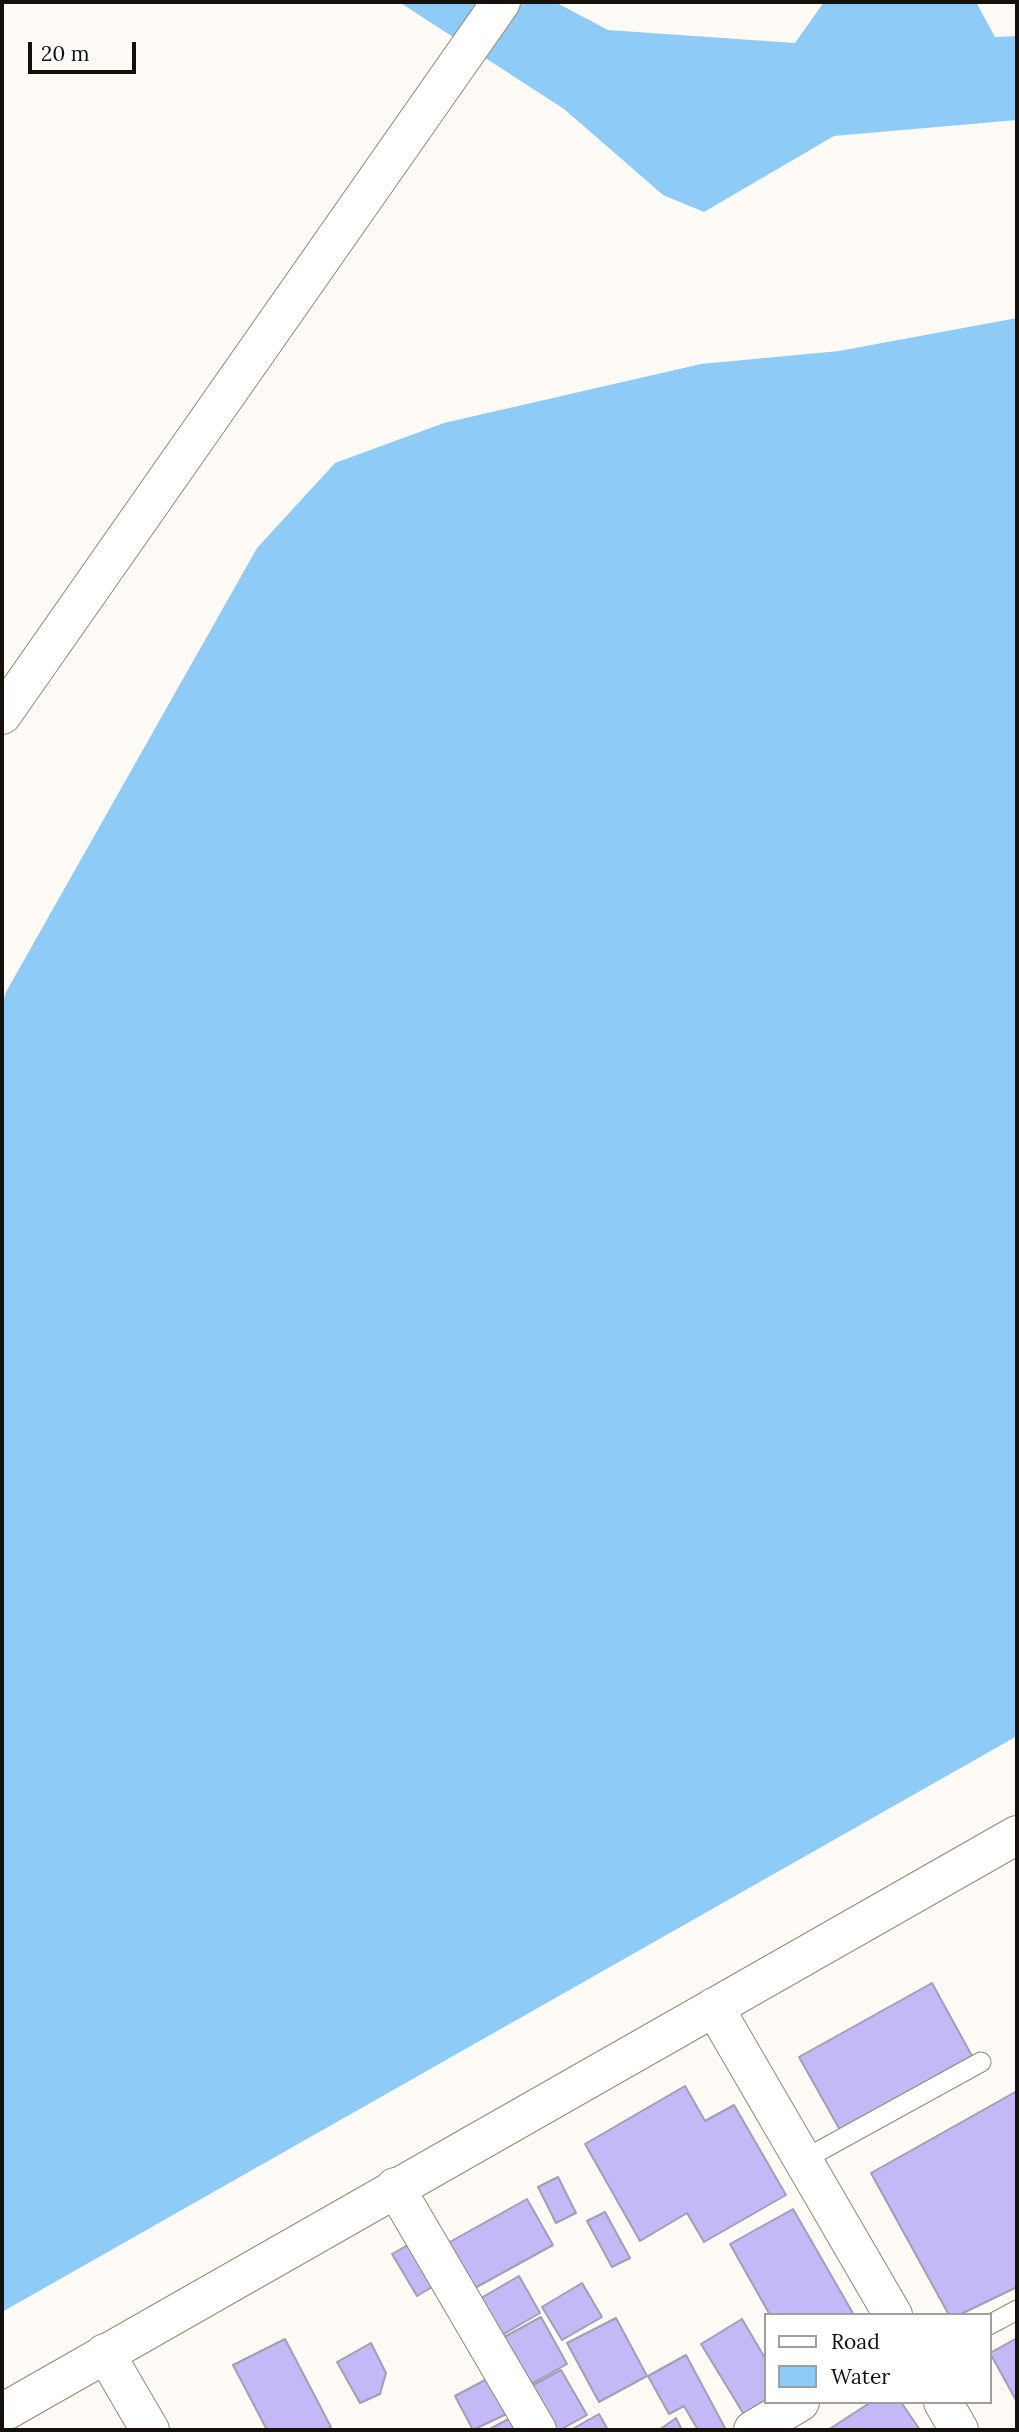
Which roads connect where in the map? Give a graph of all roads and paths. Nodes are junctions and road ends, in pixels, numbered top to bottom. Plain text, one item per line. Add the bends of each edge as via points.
1 (501, 2) edge
2 (2, 715) edge
3 (1017, 1835) edge
4 (714, 2007) junction
5 (981, 2062) dead end
6 (803, 2160) junction
7 (395, 2188) junction
8 (1017, 2310) edge
9 (892, 2313) edge
10 (991, 2324) edge
11 (105, 2353) junction
12 (797, 2404) edge
13 (944, 2404) edge
14 (2, 2413) edge
15 (150, 2430) edge
16 (537, 2430) edge
17 (753, 2430) edge
18 (959, 2430) edge

1 - 2 street
3 - 4 street
4 - 6 street
4 - 7 street
5 - 6 lane
6 - 9 street
7 - 11 street
7 - 16 street
8 - 10 lane
11 - 14 street
11 - 15 street
12 - 17 street
13 - 18 street

